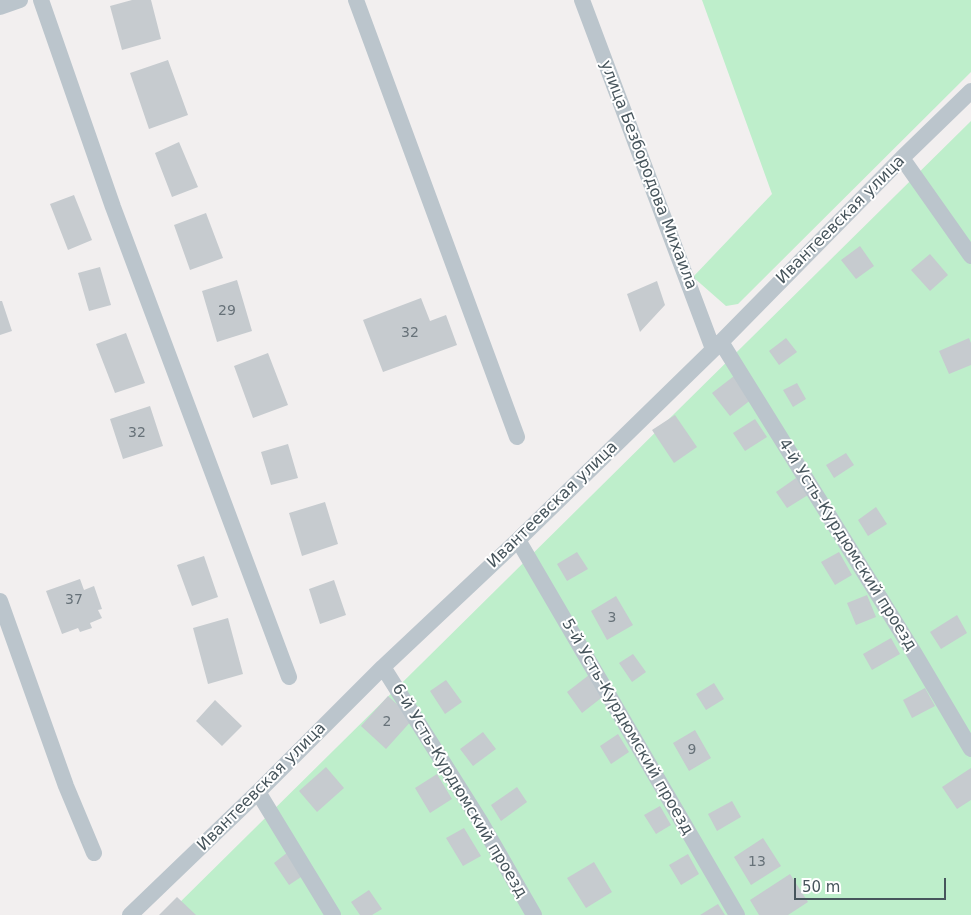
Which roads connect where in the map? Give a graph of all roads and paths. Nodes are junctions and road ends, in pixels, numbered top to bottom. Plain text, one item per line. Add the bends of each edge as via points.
1 (20, 0) edge
2 (41, 0) edge
3 (356, 0) edge
4 (582, 0) edge
5 (0, 8) edge
6 (971, 91) edge
7 (902, 158) junction
8 (971, 256) edge
9 (717, 345) junction
10 (517, 437) dead end
11 (518, 540) junction
12 (0, 601) edge
13 (383, 667) junction
14 (289, 677) dead end
15 (971, 749) edge
16 (258, 792) junction
17 (94, 854) dead end
18 (130, 915) edge
19 (332, 915) edge
20 (534, 915) edge
21 (736, 915) edge

1 - 5 street
2 - 14 street via 113,207
3 - 10 street
4 - 9 street, улица Безбородова Михаила
6 - 7 street, Ивантеевская улица
7 - 8 street
7 - 9 street, Ивантеевская улица
9 - 11 street, Ивантеевская улица
9 - 15 street, 4-й Усть-Курдюмский проезд via 913,651
11 - 13 street, Ивантеевская улица
11 - 21 street, 5-й Усть-Курдюмский проезд
12 - 17 street via 69,794
13 - 16 street, Ивантеевская улица
13 - 20 street, 6-й Усть-Курдюмский проезд via 480,821
16 - 18 street, Ивантеевская улица
16 - 19 street

